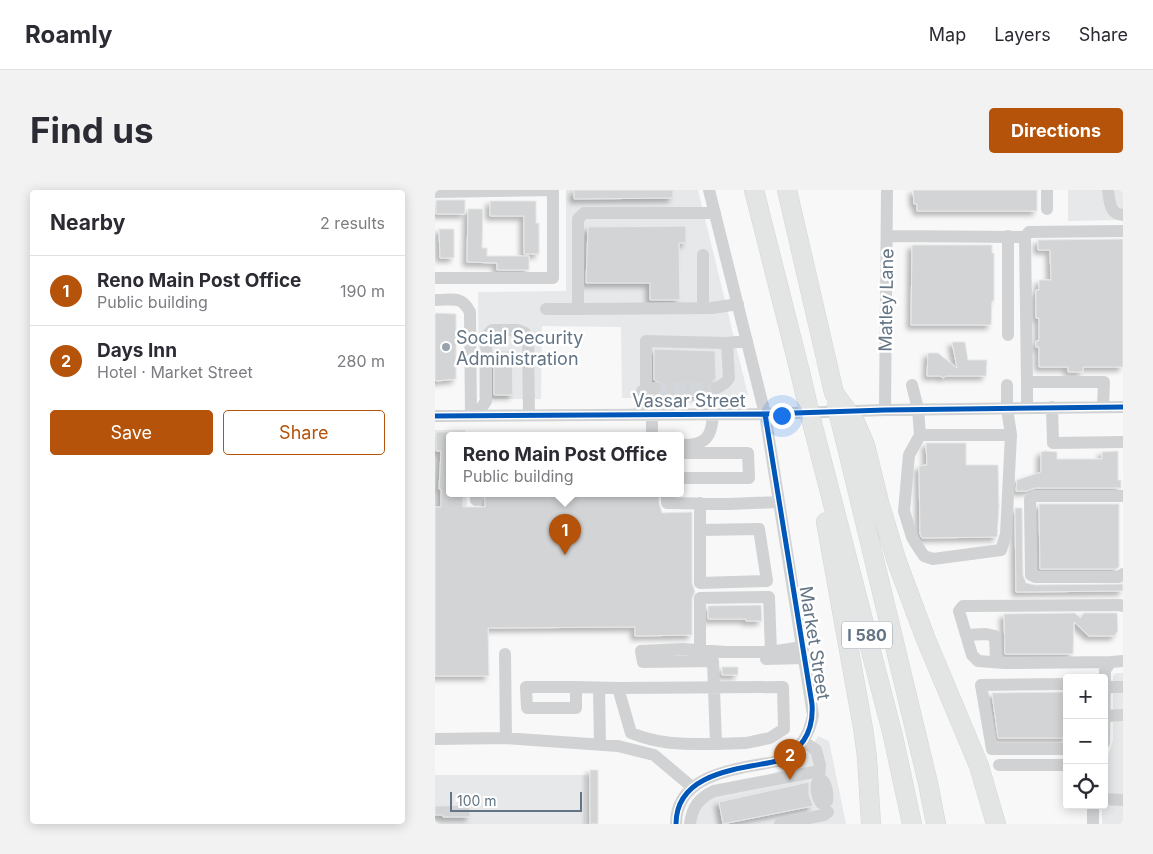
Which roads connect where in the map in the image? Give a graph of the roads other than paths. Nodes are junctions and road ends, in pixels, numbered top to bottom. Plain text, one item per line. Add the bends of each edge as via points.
1 (709, 190) edge
2 (754, 190) edge
3 (787, 190) edge
4 (887, 190) edge
5 (1047, 190) edge
6 (1108, 190) edge
7 (435, 192) edge
8 (1047, 209) dead end
9 (715, 213) junction
10 (1123, 216) edge
11 (1123, 232) edge
12 (887, 236) junction
13 (1008, 236) junction
14 (1025, 236) junction
15 (703, 255) dead end
16 (435, 278) edge
17 (435, 300) edge
18 (738, 304) junction
19 (703, 308) junction
20 (547, 309) dead end
21 (578, 309) junction
22 (1008, 335) dead end
23 (747, 342) junction
24 (727, 343) junction
25 (1027, 382) junction
26 (913, 385) dead end
27 (1007, 385) dead end
28 (717, 388) dead end
29 (1052, 407) junction
30 (1103, 407) junction
31 (1123, 407) edge
32 (1007, 408) junction
33 (1027, 408) junction
34 (918, 409) junction
35 (885, 410) junction
36 (646, 414) junction
37 (713, 414) junction
38 (765, 414) junction
39 (474, 415) junction
40 (529, 415) junction
41 (435, 416) edge
42 (651, 432) edge
43 (920, 435) junction
44 (1011, 435) junction
45 (1123, 442) edge
46 (684, 445) edge
47 (856, 446) junction
48 (816, 448) junction
49 (684, 453) edge
50 (684, 478) edge
51 (1123, 496) edge
52 (667, 497) edge
53 (778, 502) junction
54 (700, 504) junction
55 (700, 530) junction
56 (1123, 574) edge
57 (1123, 606) edge
58 (966, 635) junction
59 (700, 650) junction
60 (771, 652) junction
61 (803, 653) junction
62 (505, 654) dead end
63 (713, 660) junction
64 (1117, 661) edge
65 (996, 662) junction
66 (1105, 674) edge
67 (1063, 684) edge
68 (577, 687) dead end
69 (714, 687) junction
70 (1108, 687) edge
71 (1123, 687) edge
72 (599, 688) junction
73 (617, 688) junction
74 (1123, 715) edge
75 (1108, 716) edge
76 (506, 738) junction
77 (435, 739) edge
78 (804, 742) junction
79 (716, 744) junction
80 (600, 745) junction
81 (1063, 749) edge
82 (867, 757) junction
83 (999, 765) dead end
84 (1063, 765) edge
85 (756, 766) junction
86 (819, 776) junction
87 (761, 782) junction
88 (692, 787) junction
89 (1108, 799) edge
90 (1123, 800) edge
91 (1093, 809) edge
92 (828, 813) edge
93 (676, 824) edge
94 (690, 824) edge
95 (780, 824) edge
96 (871, 824) edge
97 (878, 824) edge
98 (912, 824) edge
99 (936, 824) edge
100 (996, 824) edge
101 (1093, 824) edge

1 - 9 street, Market Street
2 - 48 highway, bridge
3 - 47 highway, bridge via 831,384 851,416
4 - 12 street, Matley Lane
5 - 8 street
6 - 10 street via 1111,209
7 - 16 street via 553,190 553,278
9 - 18 street, Market Street
9 - 21 street via 584,213 578,218
11 - 14 street via 1029,232
12 - 13 street
12 - 35 street, Matley Lane
13 - 14 street
13 - 22 street
14 - 25 street
15 - 19 street
17 - 39 street via 458,300 465,303 470,312
18 - 19 street
18 - 23 street, Market Street
19 - 21 street
20 - 21 street
23 - 24 street
23 - 38 street, Market Street
24 - 28 street via 729,378
24 - 36 street via 646,342 650,389 642,391 641,395
25 - 30 street via 1104,382
25 - 33 street
26 - 34 street
27 - 32 street
29 - 30 street, Vassar Street
29 - 33 street, Vassar Street
29 - 45 street via 1053,443
30 - 31 street, Vassar Street
32 - 33 street, Vassar Street
32 - 34 street, Vassar Street
32 - 44 street
34 - 35 street, Vassar Street
34 - 43 street
35 - 38 street, Vassar Street
36 - 37 street, Vassar Street
36 - 40 street, Vassar Street
36 - 42 street
37 - 38 street, Vassar Street
37 - 46 street via 712,427 703,441 697,445
38 - 53 street, Market Street
39 - 40 street, Vassar Street
39 - 40 street via 486,401 487,336 493,330 518,330 525,333 528,340
39 - 41 street, Vassar Street
43 - 44 street
43 - 44 street via 909,455 904,511 916,544 924,556 933,559 1001,550 1006,534
47 - 99 highway, I 580
47 - 100 highway via 928,646 979,766
48 - 82 highway
48 - 98 highway, I 580 via 891,727
49 - 50 street via 747,453 749,478
51 - 56 street via 1035,496 1030,499 1030,569 1035,577 1119,577
52 - 54 street via 667,503
53 - 54 street
53 - 61 street, Market Street
54 - 55 street
55 - 55 street via 701,583 767,581 759,529
57 - 58 street via 963,606 959,611
58 - 65 street via 972,655 978,661
58 - 65 street via 995,636
59 - 60 street
59 - 60 street via 701,598 769,597
59 - 63 street via 641,651 643,662
60 - 61 street
61 - 63 street
61 - 78 street, Market Street via 813,715
62 - 76 street
63 - 69 street
64 - 65 street
64 - 66 street via 1105,670
67 - 81 street via 981,685 992,748
68 - 72 street
69 - 73 street
69 - 79 street
69 - 79 street via 783,687 784,729 770,738
70 - 71 street
72 - 73 street
72 - 80 street
73 - 79 street via 631,733 647,740 672,744
74 - 75 street
76 - 77 street
76 - 80 street
78 - 85 street via 787,757
78 - 86 street via 816,750
80 - 88 street via 654,755
82 - 96 highway
82 - 97 highway via 875,788
83 - 84 street
85 - 87 street
85 - 88 street via 715,775
86 - 87 street
86 - 92 street via 816,784 819,800
87 - 94 street via 705,796 692,812
88 - 93 street via 679,808
89 - 90 street
91 - 101 street
92 - 95 street

